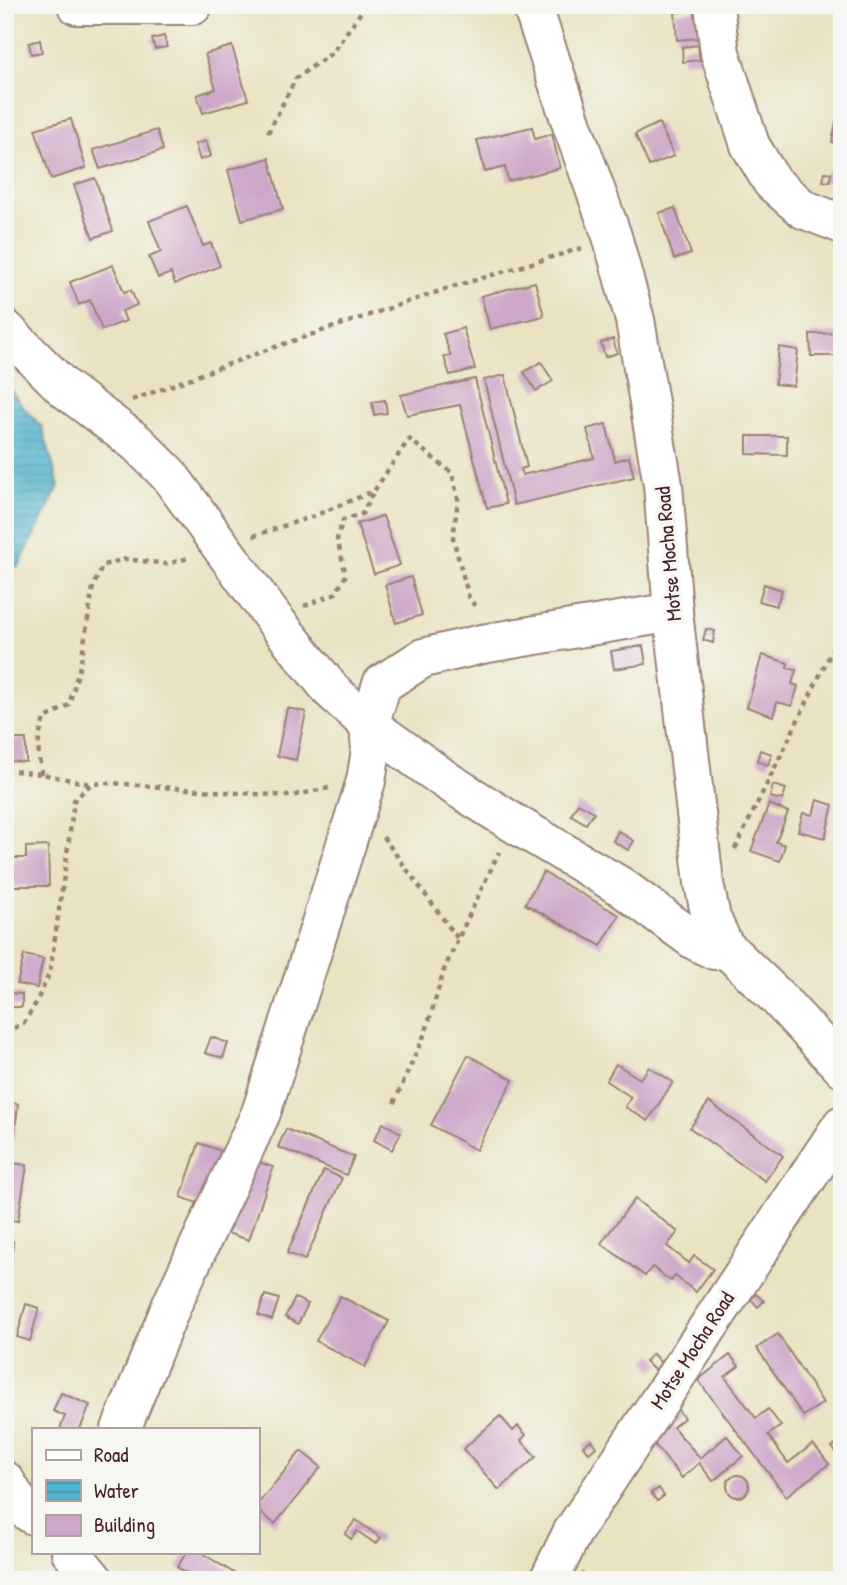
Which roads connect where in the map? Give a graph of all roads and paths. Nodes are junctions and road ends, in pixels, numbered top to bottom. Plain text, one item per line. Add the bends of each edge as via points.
1 (78, 5) edge
2 (193, 5) edge
3 (366, 5) edge
4 (533, 5) edge
5 (714, 5) edge
6 (268, 133) dead end
7 (842, 224) edge
8 (612, 236) junction
9 (5, 329) edge
10 (97, 412) junction
11 (374, 491) junction
12 (221, 547) junction
13 (673, 612) junction
14 (274, 619) junction
15 (842, 630) edge
16 (503, 641) junction
17 (369, 725) junction
18 (5, 770) edge
19 (42, 774) junction
20 (366, 781) junction
21 (91, 784) junction
22 (513, 822) junction
23 (704, 883) junction
24 (458, 939) junction
25 (724, 946) junction
26 (5, 1033) edge
27 (842, 1067) edge
28 (394, 1103) dead end
29 (842, 1125) edge
30 (121, 1428) edge
31 (5, 1481) edge
32 (32, 1514) edge
33 (73, 1554) edge
34 (94, 1580) edge
35 (549, 1580) edge

1 - 2 street
3 - 6 path via 332,53 296,78
4 - 8 street, Motse Mocha Road
5 - 7 street via 720,53 750,145 772,182 803,209
8 - 10 path via 272,348
8 - 13 street, Motse Mocha Road via 635,320 663,485
9 - 10 street via 64,388
10 - 12 street via 169,475
11 - 12 path
11 - 14 path via 362,514 342,520 337,539 346,575 336,593
11 - 16 path via 409,439 453,473 458,499 453,538 469,598
12 - 14 street
12 - 19 path via 168,564 125,559 103,565 93,587 82,662 69,705 44,719 38,739
13 - 16 street
13 - 23 street, Motse Mocha Road
14 - 17 street via 331,690
15 - 23 path via 733,852 716,878
16 - 17 street via 423,658 382,684
17 - 20 street
17 - 22 street
18 - 19 path
19 - 21 path
20 - 21 path via 291,796
20 - 24 path via 383,837
20 - 30 street via 261,1113 173,1302
21 - 26 path via 74,800 50,972 24,1023
22 - 24 path
22 - 25 street via 620,886 694,940 714,950
23 - 25 street, Motse Mocha Road via 711,918
24 - 28 path via 426,1031
25 - 27 street, Motse Mocha Road
29 - 35 street, Motse Mocha Road via 572,1533
31 - 32 street via 21,1507
33 - 34 street

